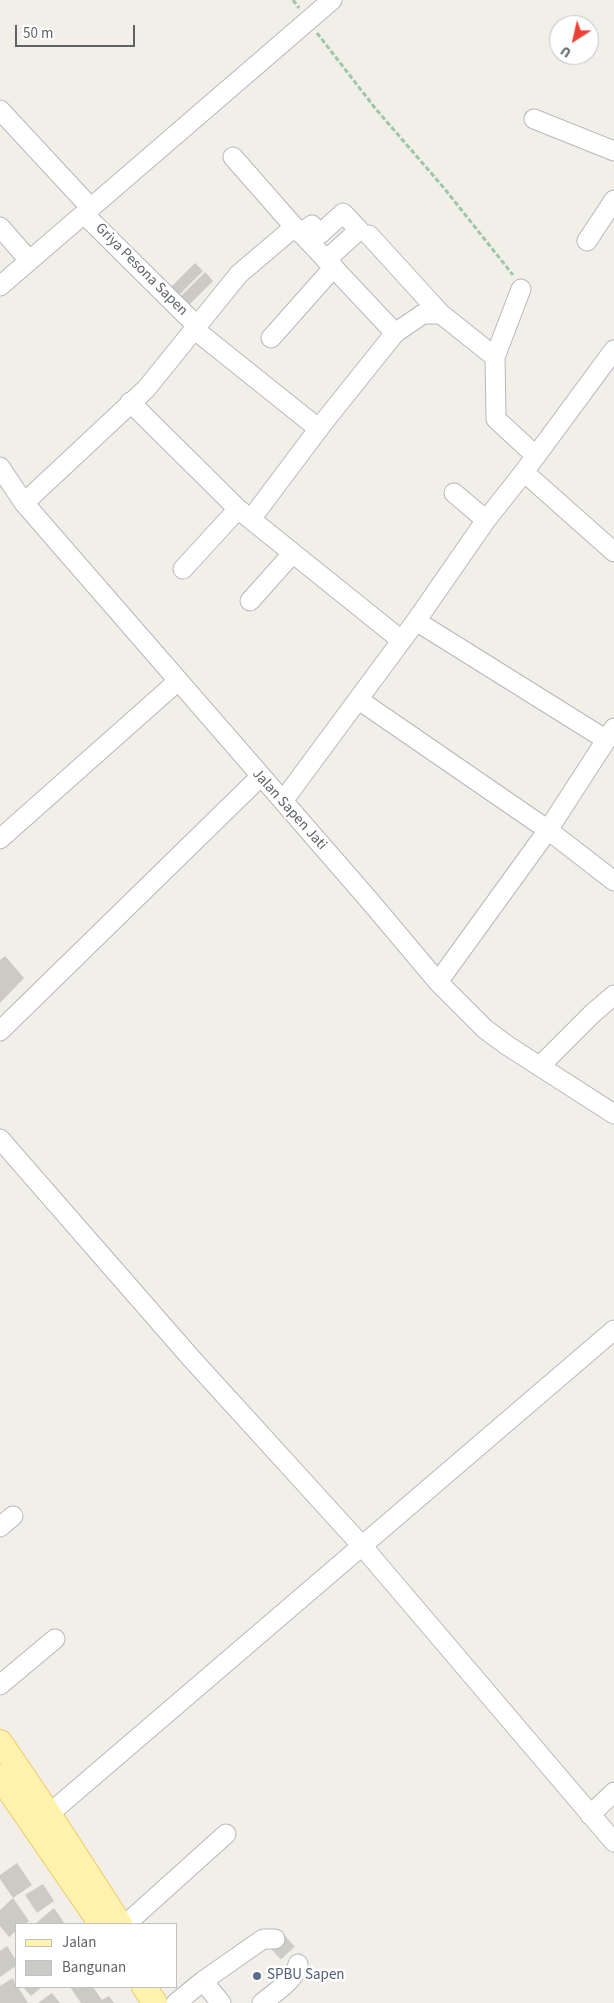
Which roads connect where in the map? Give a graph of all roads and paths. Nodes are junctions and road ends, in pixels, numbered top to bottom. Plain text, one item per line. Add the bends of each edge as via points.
1 (293, 0) edge
2 (332, 0) edge
3 (309, 22) junction
4 (0, 110) edge
5 (534, 119) dead end
6 (614, 151) edge
7 (233, 157) dead end
8 (614, 200) edge
9 (88, 211) junction
10 (0, 227) edge
11 (299, 232) junction
12 (369, 235) dead end
13 (587, 241) dead end
14 (29, 260) junction
15 (330, 264) junction
16 (0, 286) edge
17 (521, 290) joint
18 (441, 314) junction
19 (196, 327) junction
20 (395, 333) junction
21 (271, 338) dead end
22 (614, 350) edge
23 (495, 357) junction
24 (130, 402) junction
25 (319, 429) junction
26 (535, 455) junction
27 (524, 472) junction
28 (2, 478) edge
29 (454, 493) dead end
30 (24, 504) junction
31 (244, 514) junction
32 (486, 520) junction
33 (614, 552) edge
34 (292, 554) junction
35 (183, 569) dead end
36 (250, 602) dead end
37 (416, 621) junction
38 (401, 640) junction
39 (178, 682) junction
40 (359, 700) junction
41 (610, 733) edge
42 (260, 777) junction
43 (283, 801) junction
44 (548, 830) junction
45 (0, 839) edge
46 (614, 881) edge
47 (438, 982) junction
48 (614, 995) edge
49 (0, 1032) edge
50 (540, 1066) junction
51 (607, 1109) edge
52 (0, 1139) edge
53 (614, 1330) edge
54 (363, 1547) junction
55 (55, 1639) dead end
56 (0, 1685) edge
57 (0, 1742) edge
58 (0, 1777) edge
59 (614, 1792) edge
60 (590, 1815) junction
61 (41, 1819) junction
62 (226, 1834) dead end
63 (614, 1842) edge
64 (100, 1923) edge
65 (119, 1923) edge
66 (127, 1923) edge
67 (275, 1939) dead end
68 (298, 1964) dead end
69 (203, 1981) junction
70 (145, 1988) edge
71 (161, 1988) edge
72 (155, 2003) edge
73 (171, 2003) edge
74 (176, 2003) edge
75 (221, 2003) edge
76 (262, 2003) edge

1 - 3 path
2 - 3 street
3 - 9 street
3 - 17 path via 375,108 520,283
4 - 9 street, Griya Pesona Sapen
5 - 6 street
7 - 11 street
8 - 13 street
9 - 14 street
9 - 19 street, Griya Pesona Sapen
10 - 14 street
11 - 15 street
11 - 15 street via 312,225 320,234 343,213 359,230
11 - 19 street via 292,229 239,274
12 - 18 street
14 - 16 street
15 - 20 street
15 - 21 street
17 - 23 street
18 - 20 street via 423,314
18 - 23 street
19 - 24 street via 146,389
19 - 25 street, Griya Pesona Sapen
20 - 25 street
22 - 26 street
23 - 26 street via 497,421
24 - 30 street
24 - 31 street
25 - 31 street
26 - 27 street
27 - 32 street
27 - 33 street
28 - 30 street, Jalan Sapen Jati
29 - 32 street
30 - 39 street, Jalan Sapen Jati
31 - 34 street
31 - 35 street
32 - 37 street
34 - 36 street
34 - 38 street
37 - 38 street
37 - 41 street
38 - 40 street
39 - 42 street, Jalan Sapen Jati
39 - 45 street
40 - 43 street
40 - 44 street
41 - 44 street
42 - 43 street, Jalan Sapen Jati
42 - 49 street
43 - 47 street, Jalan Sapen Jati
44 - 46 street
44 - 47 street
47 - 50 street, Jalan Sapen Jati via 484,1029
48 - 50 street
50 - 51 street, Jalan Sapen Jati
52 - 54 street via 191,1358
53 - 54 street
54 - 60 street
54 - 61 street
55 - 56 street
57 - 61 main road
58 - 61 main road
59 - 60 street
60 - 63 street
61 - 64 main road
61 - 65 main road
62 - 66 street
67 - 69 street via 263,1939
68 - 76 street via 292,1978
69 - 74 street
69 - 75 street
70 - 72 main road
71 - 73 main road

